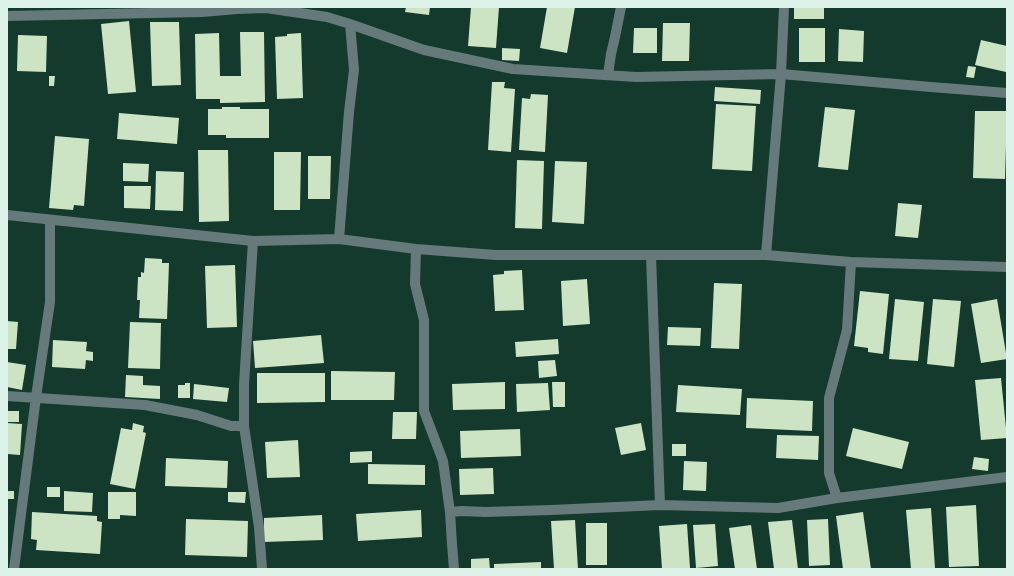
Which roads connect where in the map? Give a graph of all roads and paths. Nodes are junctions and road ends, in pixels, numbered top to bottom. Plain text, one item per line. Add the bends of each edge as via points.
1 (621, 7) edge
2 (784, 7) edge
3 (7, 16) edge
4 (350, 24) junction
5 (781, 74) junction
6 (608, 76) junction
7 (1007, 93) edge
8 (7, 215) edge
9 (50, 220) junction
10 (339, 239) junction
11 (253, 240) junction
12 (416, 249) junction
13 (652, 255) junction
14 (766, 255) junction
15 (851, 262) junction
16 (1007, 267) edge
17 (7, 396) edge
18 (36, 397) junction
19 (244, 426) junction
20 (1007, 477) edge
21 (837, 498) junction
22 (660, 505) junction
23 (450, 512) junction
24 (14, 569) edge
25 (262, 569) edge
26 (454, 569) edge

1 - 6 street via 610,54
2 - 5 street
3 - 4 street via 202,12 266,8 327,17
4 - 6 street via 424,50 513,69
4 - 10 street via 354,70
5 - 6 street
5 - 7 street
5 - 14 street
8 - 9 street
9 - 11 street
9 - 18 street via 50,302
10 - 11 street
10 - 12 street
11 - 19 street via 244,384
12 - 13 street via 496,255
12 - 23 street via 415,284 424,320 424,411 443,461
13 - 14 street
13 - 22 street
14 - 15 street
15 - 16 street
15 - 21 street via 848,330 829,398 829,473
17 - 18 street
18 - 19 street via 145,405 197,415 231,426
18 - 24 street
19 - 25 street via 259,527
20 - 21 street
21 - 22 street via 778,508
22 - 23 street
23 - 26 street

